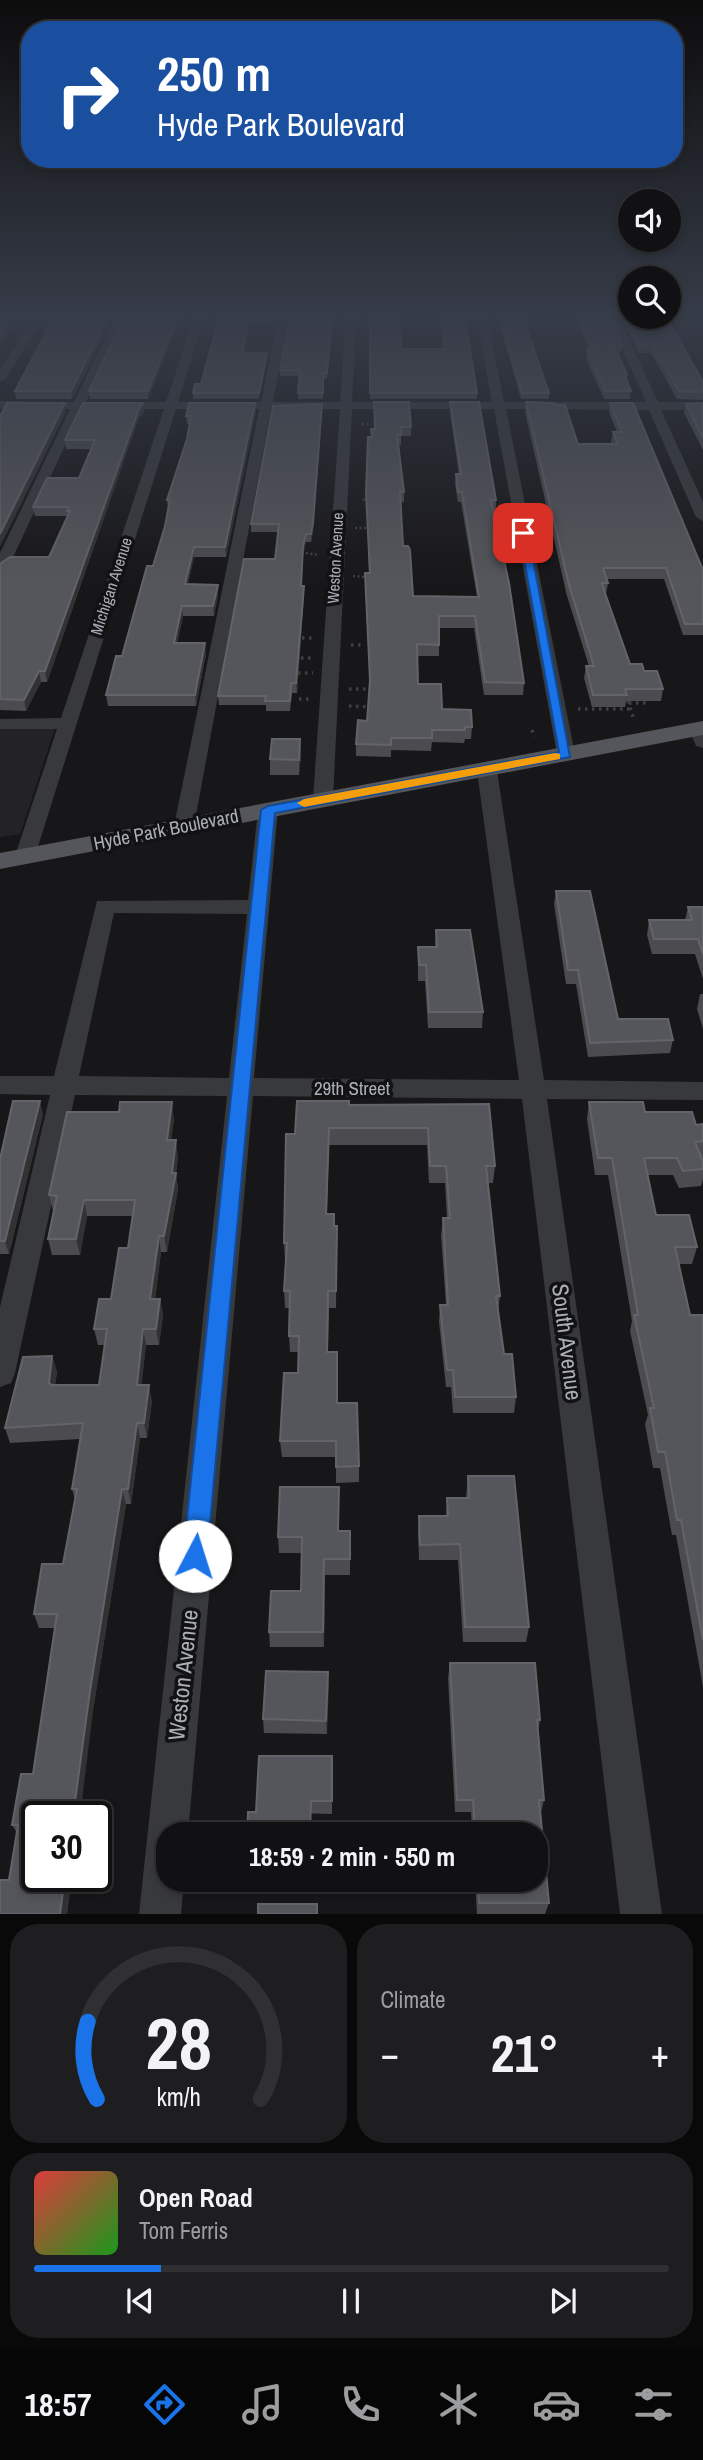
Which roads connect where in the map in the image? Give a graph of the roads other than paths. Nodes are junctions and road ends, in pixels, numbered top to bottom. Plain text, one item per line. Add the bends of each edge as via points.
1 (77, 407) edge
2 (170, 407) edge
3 (266, 407) edge
4 (344, 407) edge
5 (498, 407) edge
6 (654, 407) edge
7 (703, 517) edge
8 (0, 568) edge
9 (0, 723) edge
10 (66, 723) junction
11 (701, 733) edge
12 (566, 754) junction
13 (487, 771) junction
14 (323, 799) junction
15 (268, 810) junction
16 (184, 826) junction
17 (25, 856) junction
18 (0, 861) edge
19 (258, 906) junction
20 (0, 1085) edge
21 (66, 1086) junction
22 (240, 1087) junction
23 (533, 1088) junction
24 (703, 1090) edge
25 (0, 1373) edge
26 (160, 1914) edge
27 (641, 1914) edge

1 - 8 street
2 - 10 street, Michigan Avenue
3 - 16 street
4 - 14 street, Weston Avenue
5 - 12 street
6 - 7 street
9 - 10 street
10 - 17 street, Michigan Avenue
11 - 12 main road, Hyde Park Boulevard
12 - 13 main road, Hyde Park Boulevard
13 - 14 main road, Hyde Park Boulevard
13 - 23 street, South Avenue
14 - 15 main road, Hyde Park Boulevard
15 - 16 main road, Hyde Park Boulevard
15 - 19 street, Weston Avenue
16 - 17 main road, Hyde Park Boulevard
17 - 18 main road, Hyde Park Boulevard
19 - 21 street via 105,906
19 - 22 street, Weston Avenue
20 - 21 street, 29th Street
21 - 22 street, 29th Street
21 - 25 street
22 - 23 street, 29th Street
22 - 26 street, Weston Avenue
23 - 24 street, 29th Street
23 - 27 street, South Avenue

